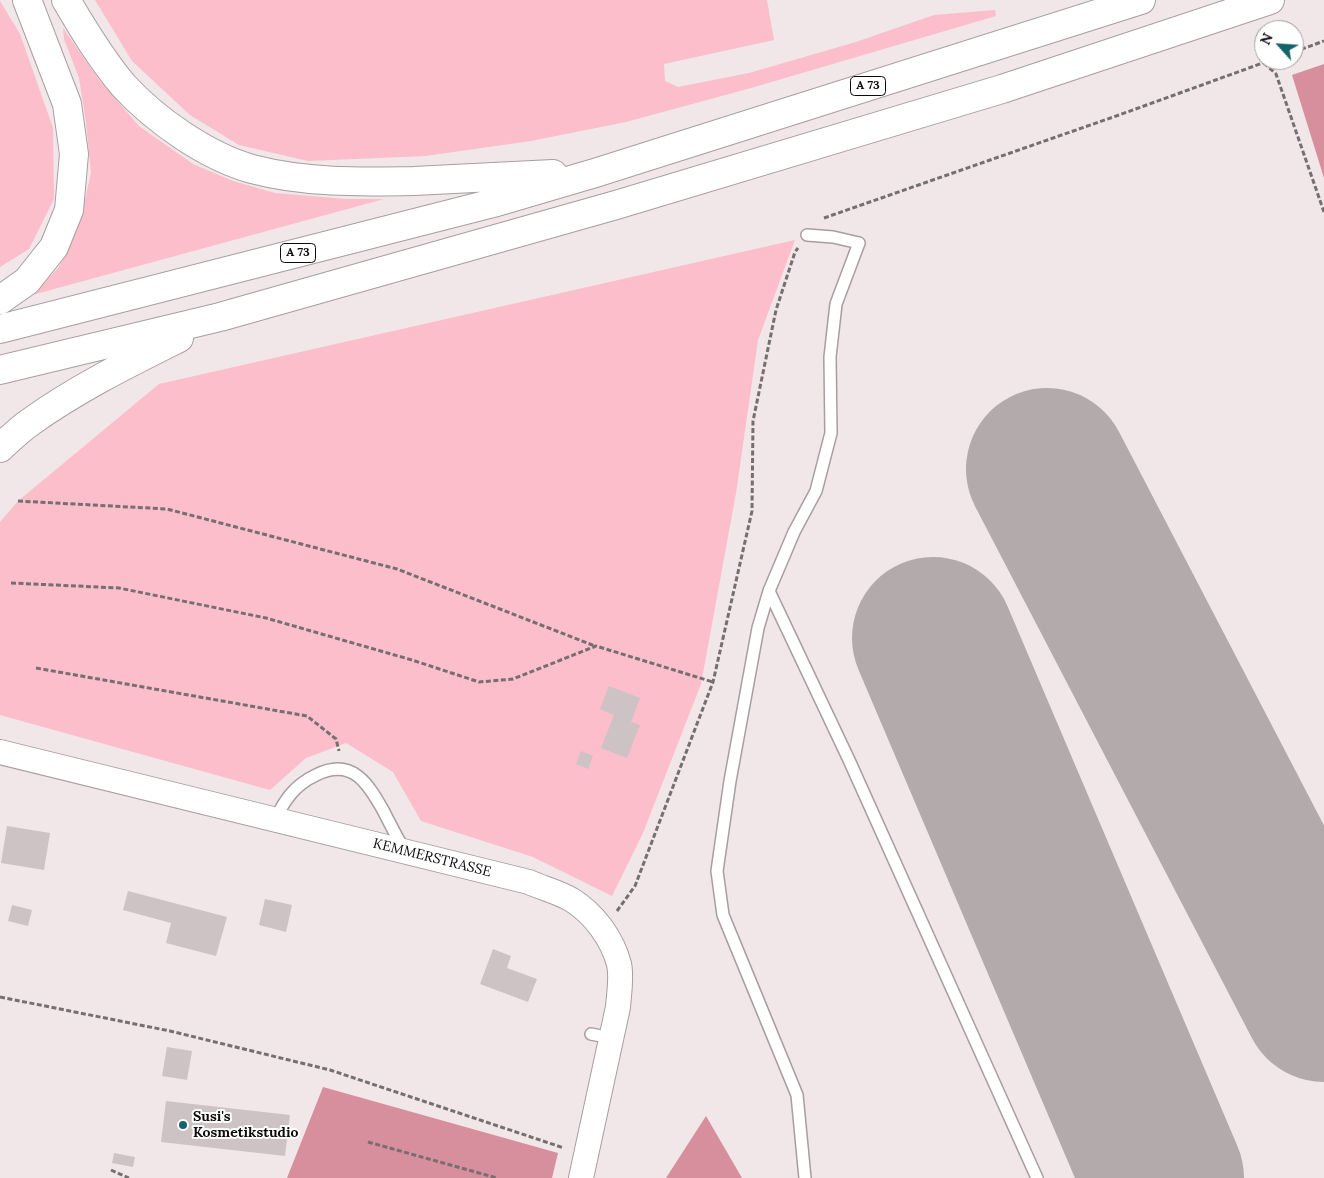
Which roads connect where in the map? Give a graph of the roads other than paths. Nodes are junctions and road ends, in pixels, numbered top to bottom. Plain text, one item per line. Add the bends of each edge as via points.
1 (27, 0) edge
2 (66, 0) edge
3 (1141, 0) edge
4 (1270, 0) edge
5 (595, 172) junction
6 (808, 235) road end
7 (0, 300) edge
8 (220, 317) junction
9 (0, 329) edge
10 (0, 370) edge
11 (0, 448) edge
12 (769, 591) junction
13 (0, 752) edge
14 (275, 820) junction
15 (405, 851) junction
16 (581, 1178) edge
17 (805, 1178) edge
18 (1037, 1178) edge

1 - 7 highway via 67,104 74,154 69,210 54,247 27,281
2 - 5 highway via 88,37 124,85 162,121 198,146 252,169 311,180 364,182
3 - 5 highway, A 73
4 - 8 highway via 1002,89 616,205
5 - 9 highway, A 73 via 483,205
6 - 12 lane via 859,243 836,304 830,356 831,433 823,466 816,491
8 - 10 highway
8 - 11 highway via 75,393 28,424
12 - 17 lane via 758,628 717,871 723,915 797,1095
12 - 18 lane via 854,769
13 - 14 street, KEMMERSTRASSE
14 - 15 street, KEMMERSTRASSE
14 - 15 lane via 285,800 302,784 327,770 343,769 368,785
15 - 16 street, KEMMERSTRASSE via 529,882 570,899 602,928 619,965 620,984 618,1006 601,1036

